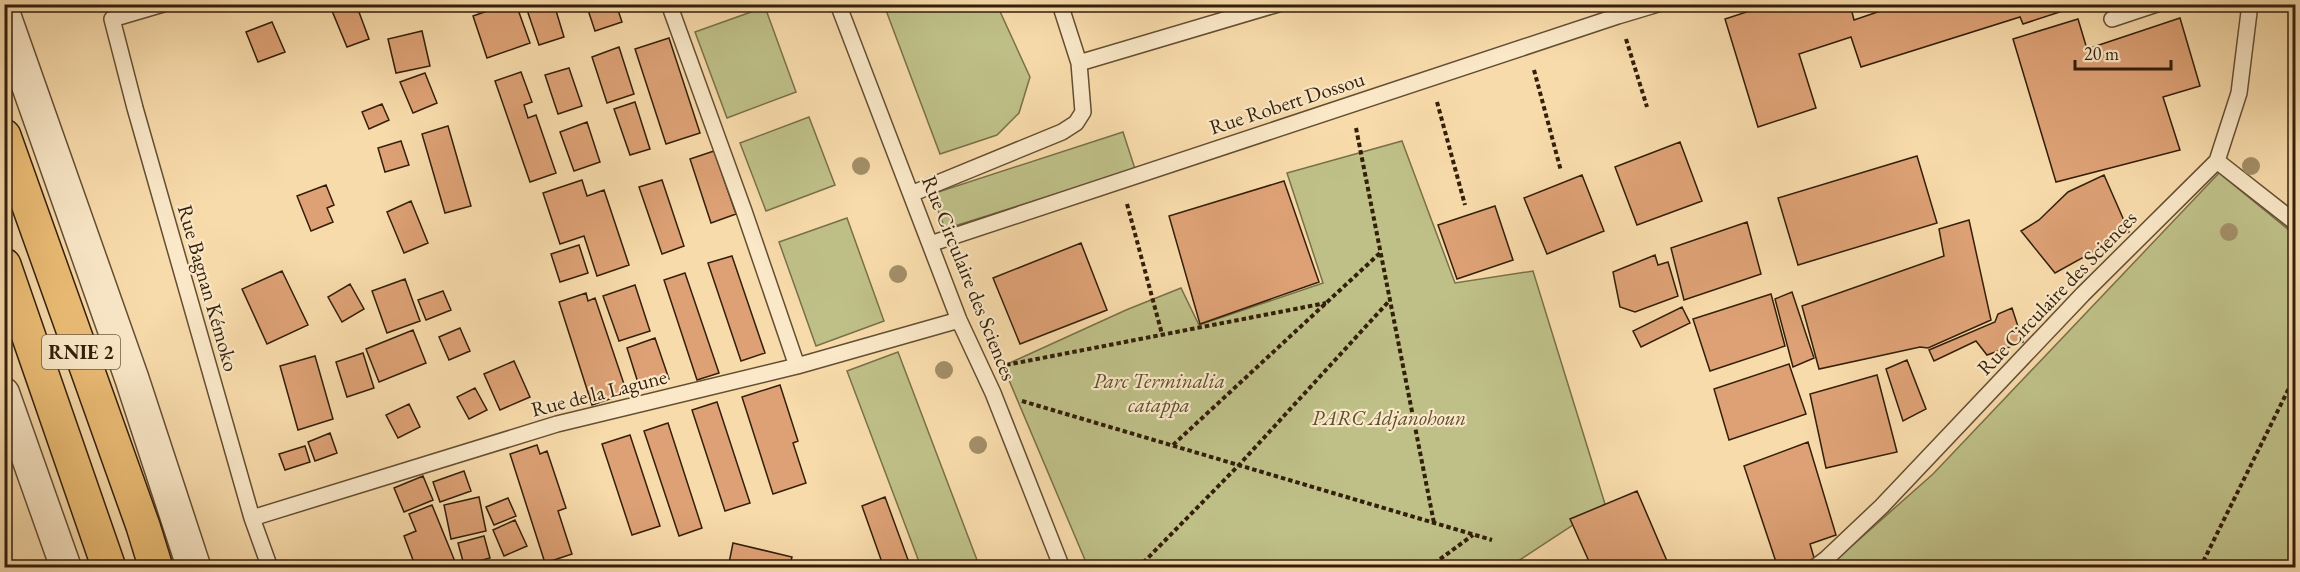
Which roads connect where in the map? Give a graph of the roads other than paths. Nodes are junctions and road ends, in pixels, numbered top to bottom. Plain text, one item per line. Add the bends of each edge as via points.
1 (164, 4) edge
2 (669, 4) edge
3 (838, 4) edge
4 (1060, 4) edge
5 (1278, 4) edge
6 (1658, 4) edge
7 (2157, 4) edge
8 (2250, 4) edge
9 (4, 16) edge
10 (2112, 19) dead end
11 (1079, 63) junction
12 (4, 136) edge
13 (2217, 161) junction
14 (911, 194) junction
15 (2295, 223) edge
16 (930, 244) junction
17 (4, 265) edge
18 (959, 320) junction
19 (797, 366) junction
20 (4, 393) edge
21 (252, 518) junction
22 (66, 567) edge
23 (109, 567) edge
24 (156, 567) edge
25 (194, 567) edge
26 (270, 567) edge
27 (1062, 567) edge
28 (1814, 567) edge

1 - 21 lane, Rue Bagnan Kémoko via 112,19
2 - 19 lane
3 - 14 lane, Rue Circulaire des Sciences
4 - 11 lane
5 - 11 lane
6 - 16 lane, Rue Robert Dossou
7 - 10 lane
8 - 13 lane, Rue Circulaire des Sciences via 2239,93
9 - 25 street
11 - 14 lane via 1083,112 1076,123
12 - 24 highway, RNIE 2 / RNIE 2
13 - 15 lane
13 - 28 lane, Rue Circulaire des Sciences via 2083,294 1890,498
14 - 16 lane, Rue Circulaire des Sciences
16 - 18 lane, Rue Circulaire des Sciences
17 - 23 highway, RNIE 2 / RNIE 2
18 - 19 lane, Rue de la Lagune
18 - 27 lane, Rue Circulaire des Sciences via 993,393
19 - 21 lane, Rue de la Lagune via 557,424
20 - 22 street
21 - 26 lane, Rue Bagnan Kémoko

